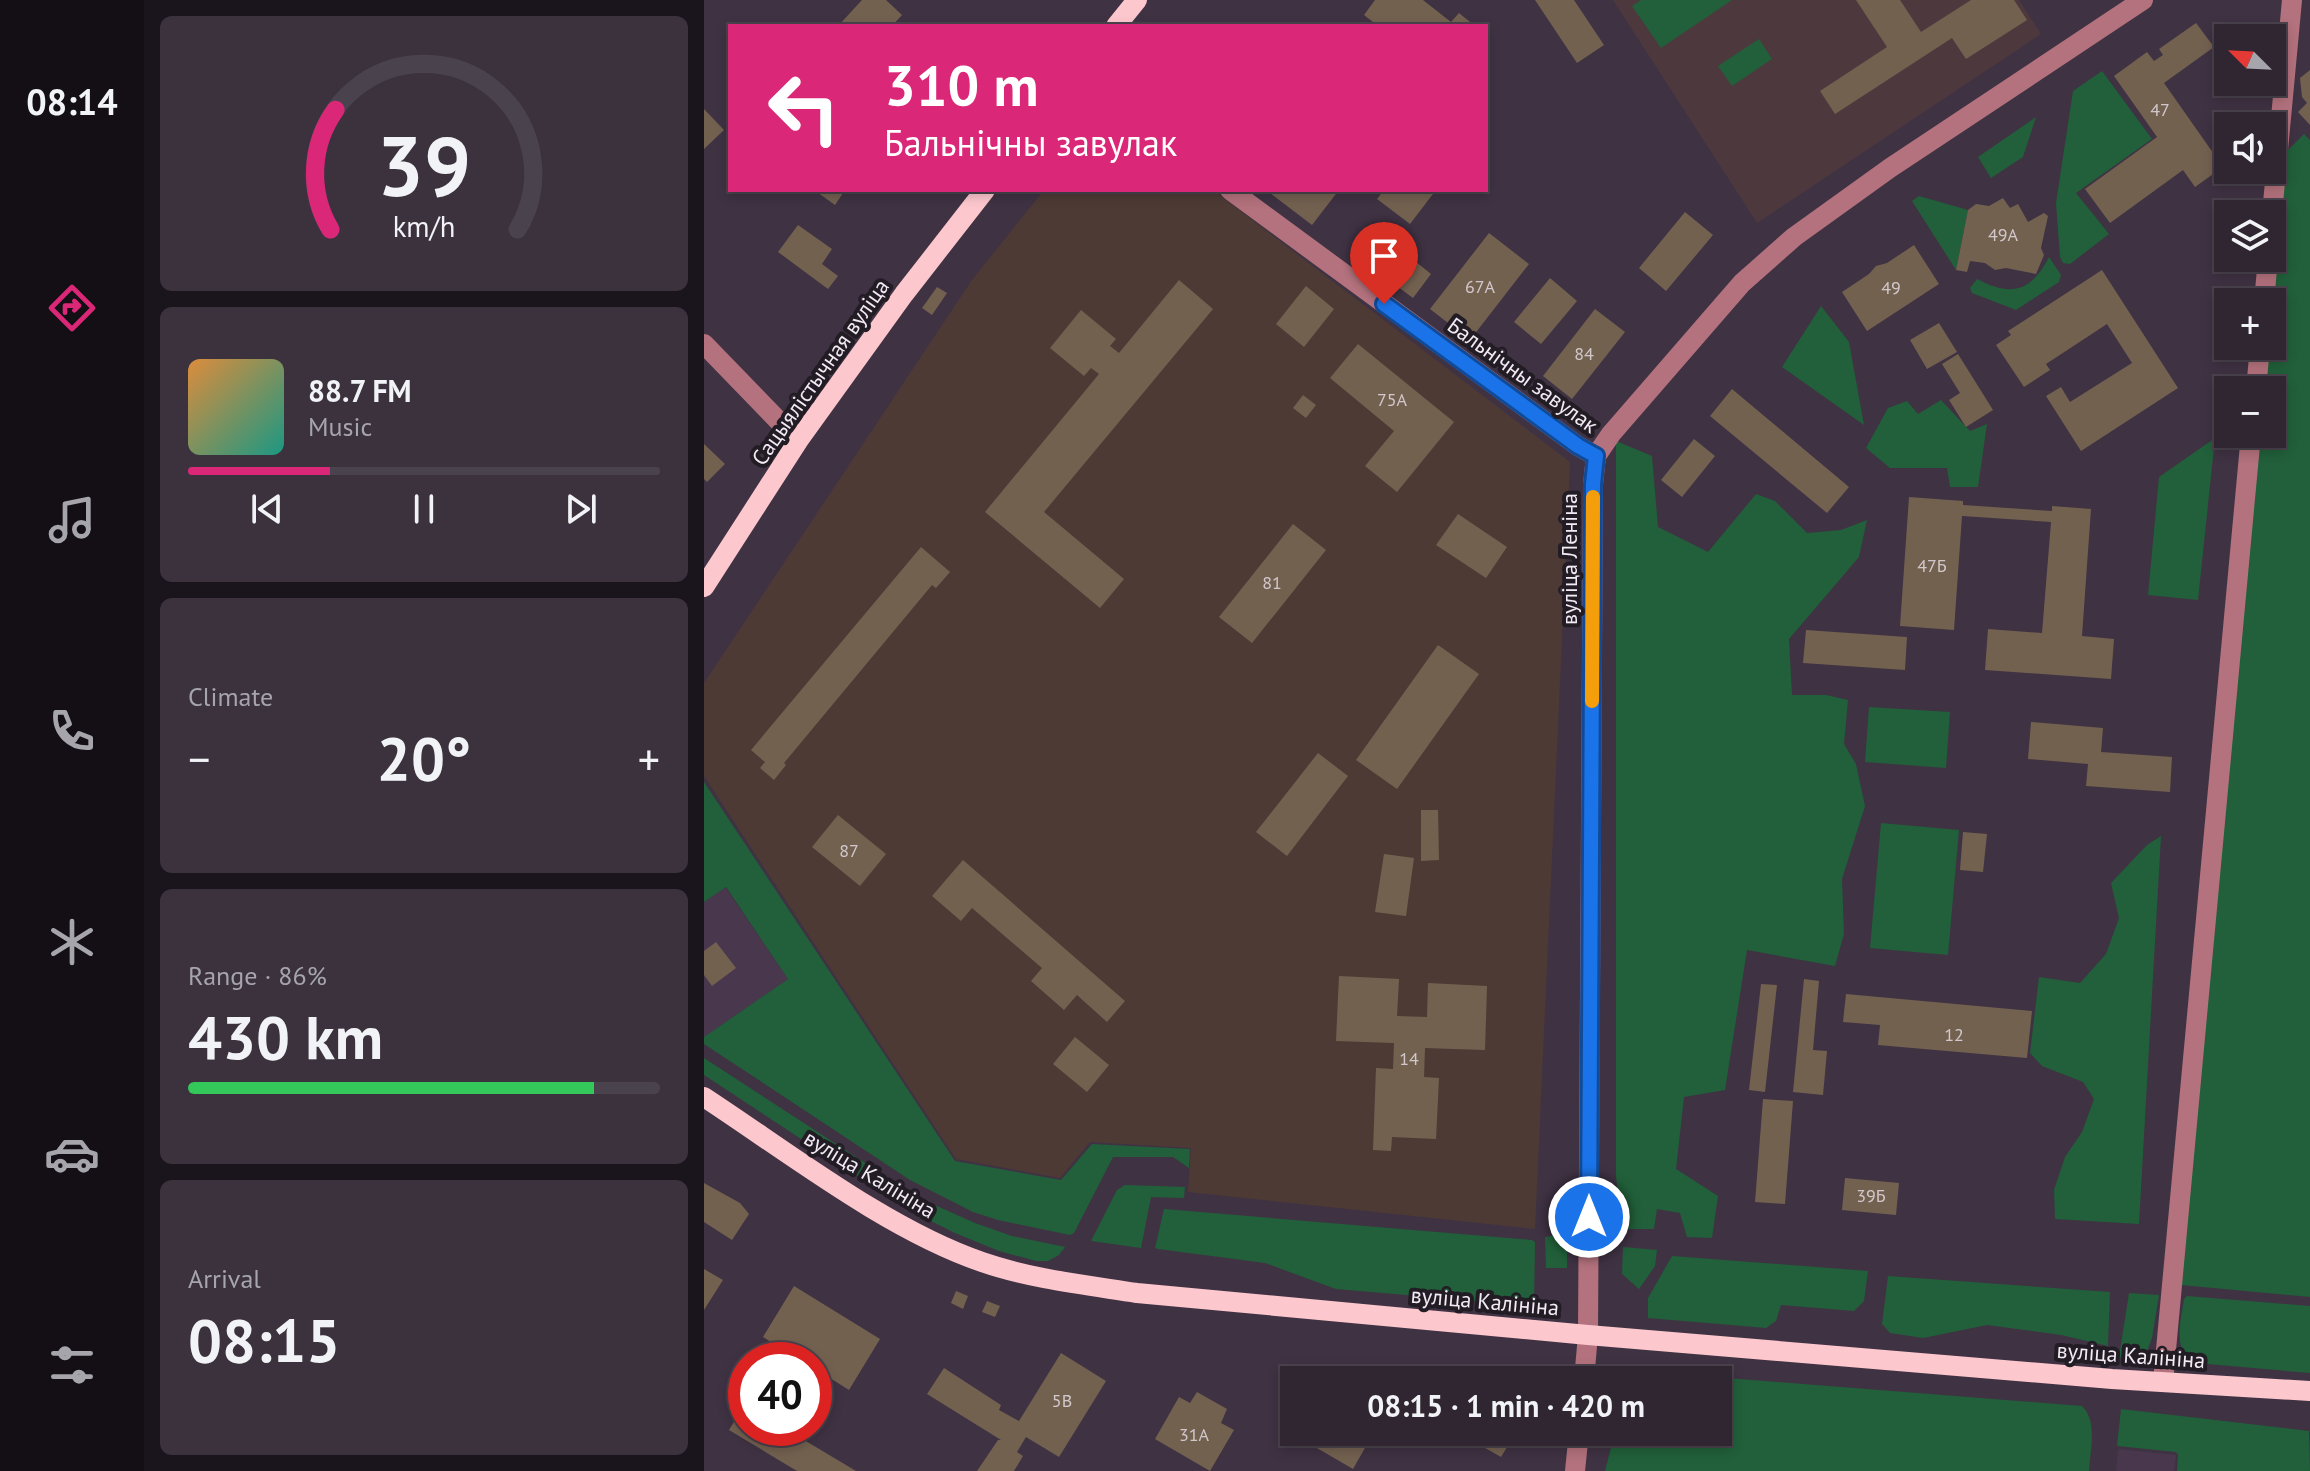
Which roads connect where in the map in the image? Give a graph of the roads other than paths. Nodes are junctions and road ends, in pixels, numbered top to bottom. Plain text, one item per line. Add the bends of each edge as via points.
1 (1137, 0) edge
2 (2143, 0) edge
3 (2292, 0) edge
4 (1118, 24) edge
5 (983, 192) edge
6 (1233, 192) edge
7 (2273, 200) edge
8 (704, 344) edge
9 (798, 441) junction
10 (2250, 448) edge
11 (1596, 456) junction
12 (704, 587) edge
13 (704, 1097) edge
14 (1588, 1335) junction
15 (1585, 1366) edge
16 (2163, 1382) junction
17 (2310, 1391) edge
18 (1578, 1446) edge
19 (1575, 1471) edge

1 - 4 main road
2 - 11 street via 1794,237 1742,283
3 - 7 street
5 - 9 main road, Сацыялістычная вуліца
6 - 11 street, Бальнічны завулак
8 - 9 street
9 - 12 main road, Сацыялістычная вуліца
10 - 16 street
11 - 14 street, вуліца Леніна
13 - 14 main road, вуліца Калініна via 912,1231 982,1262 1137,1293
14 - 15 street, вуліца Леніна
14 - 16 main road, вуліца Калініна
16 - 17 main road, вуліца Калініна
18 - 19 street

